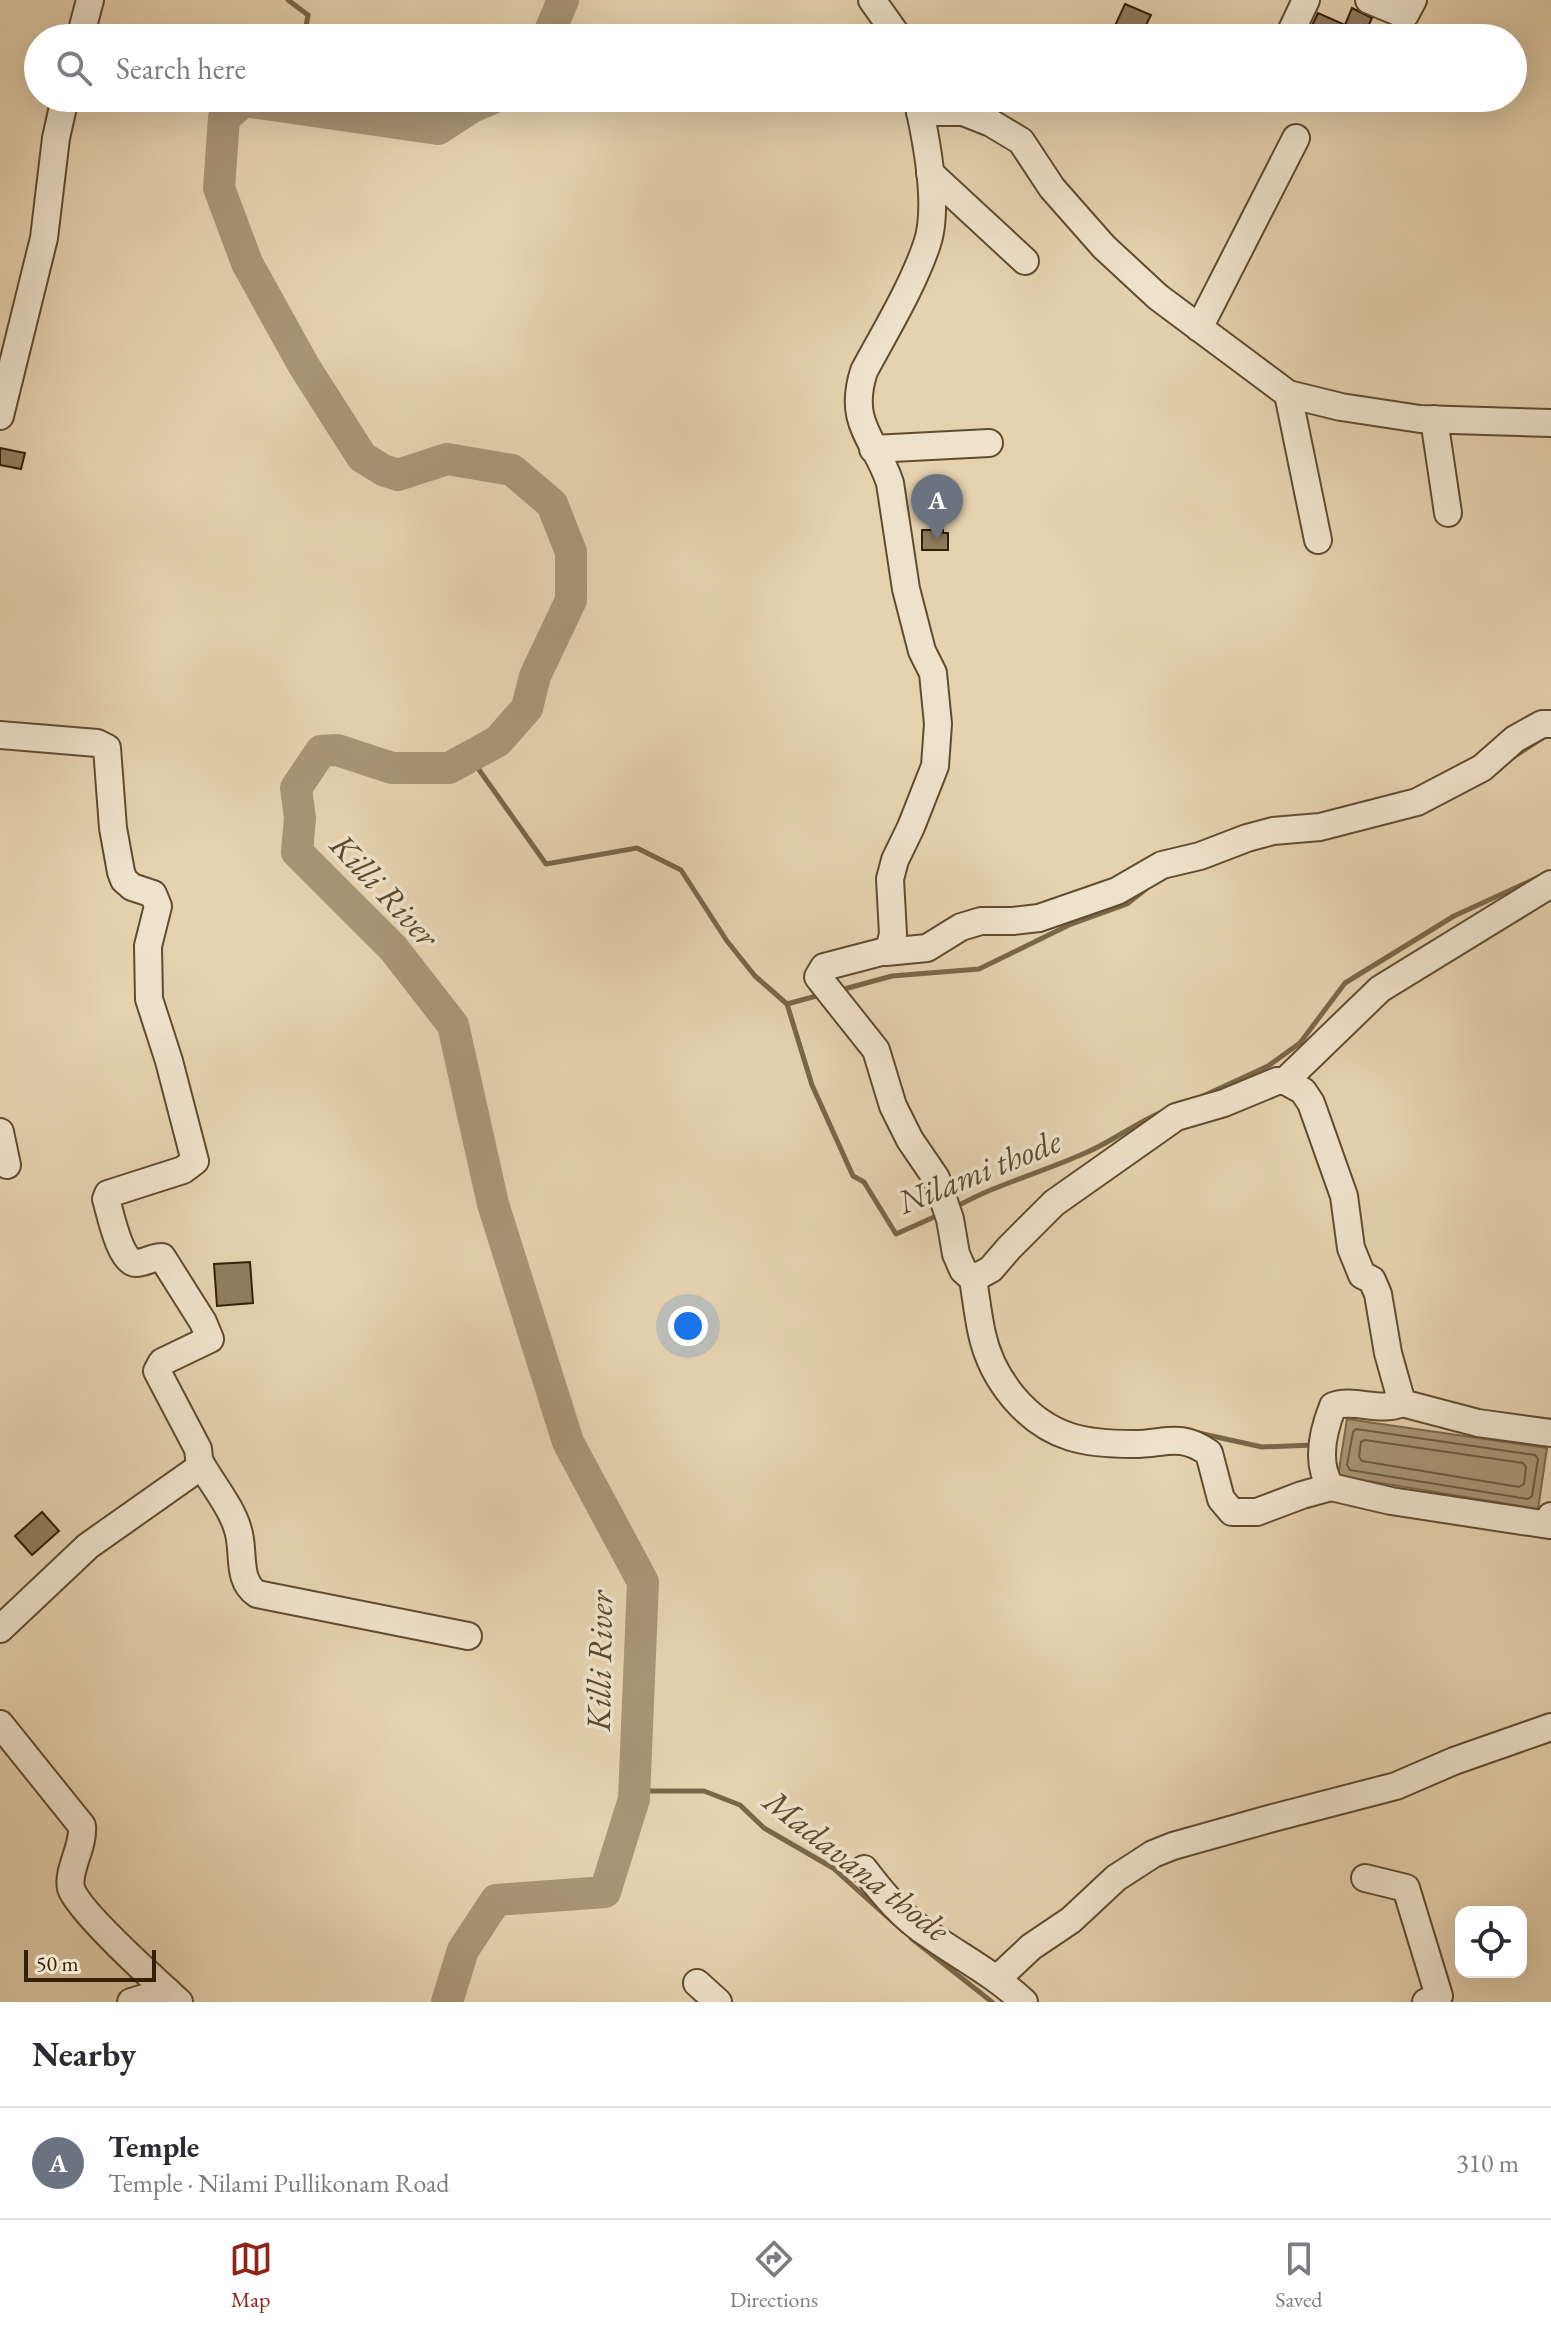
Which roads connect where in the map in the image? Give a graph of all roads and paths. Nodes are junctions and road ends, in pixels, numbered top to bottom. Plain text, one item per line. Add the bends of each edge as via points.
1 (90, 0) edge
2 (872, 0) edge
3 (1306, 0) edge
4 (1369, 0) edge
5 (1413, 0) edge
6 (84, 24) edge
7 (889, 24) edge
8 (1295, 24) edge
9 (62, 112) edge
10 (919, 112) edge
11 (963, 112) edge
12 (1296, 138) dead end
13 (930, 173) junction
14 (1025, 261) dead end
15 (1199, 328) junction
16 (1288, 394) junction
17 (0, 416) edge
18 (1434, 419) junction
19 (1551, 423) edge
20 (989, 443) dead end
21 (873, 449) junction
22 (1448, 513) dead end
23 (1318, 540) dead end
24 (1551, 724) edge
25 (0, 735) edge
26 (1551, 884) edge
27 (886, 952) junction
28 (1285, 1081) junction
29 (0, 1132) edge
30 (7, 1165) dead end
31 (973, 1279) junction
32 (1402, 1403) junction
33 (1551, 1433) edge
34 (201, 1464) junction
35 (1331, 1487) junction
36 (1551, 1516) edge
37 (0, 1629) edge
38 (468, 1636) dead end
39 (0, 1724) edge
40 (1551, 1727) edge
41 (864, 1869) dead end
42 (1365, 1878) dead end
43 (998, 1978) junction
44 (697, 1983) dead end
45 (173, 1996) edge
46 (131, 2002) edge
47 (718, 2002) edge
48 (1024, 2002) edge
49 (1426, 2002) edge

1 - 6 street
2 - 7 street
3 - 8 street
4 - 5 street via 1405,15
9 - 17 street via 44,238
10 - 13 street
11 - 15 street via 1021,141 1052,188 1104,247
12 - 15 street
13 - 14 street
13 - 21 street via 928,242 860,385 859,417
15 - 16 street
16 - 18 street
16 - 23 street
18 - 19 street
18 - 22 street
20 - 21 street
21 - 27 street via 890,483 906,589 933,673 938,724 935,766 890,879 893,934
24 - 27 street via 1515,739 1482,768 1417,802 1320,827 1247,838 1162,865 1117,891 1039,918 981,921 927,948
25 - 34 street via 107,748 121,872 132,887 153,894 158,906 148,946 149,999 195,1161 106,1199 129,1261 162,1257 210,1339 162,1362 157,1371
26 - 28 street via 1380,989
27 - 31 street via 824,967 818,977 876,1050 893,1106 936,1178 956,1254
28 - 31 street via 1176,1117 1054,1203 991,1269
28 - 32 street via 1307,1095 1326,1140 1344,1196 1351,1248 1362,1275 1372,1280 1378,1294
29 - 30 street
31 - 35 street via 982,1336 997,1374 1036,1418 1089,1441 1191,1440 1209,1453 1221,1499 1232,1512 1257,1512
32 - 33 street via 1478,1423
32 - 35 street via 1382,1408 1333,1406 1322,1458
34 - 37 street via 88,1546
34 - 38 street via 236,1524 244,1579 257,1594
35 - 36 street via 1549,1525
39 - 45 street via 82,1826 71,1876 73,1891
40 - 43 street via 1396,1786 1153,1854 1116,1878
41 - 43 street via 885,1897 928,1935
42 - 49 street via 1406,1888 1439,1996
43 - 48 street
44 - 47 street
45 - 46 street

